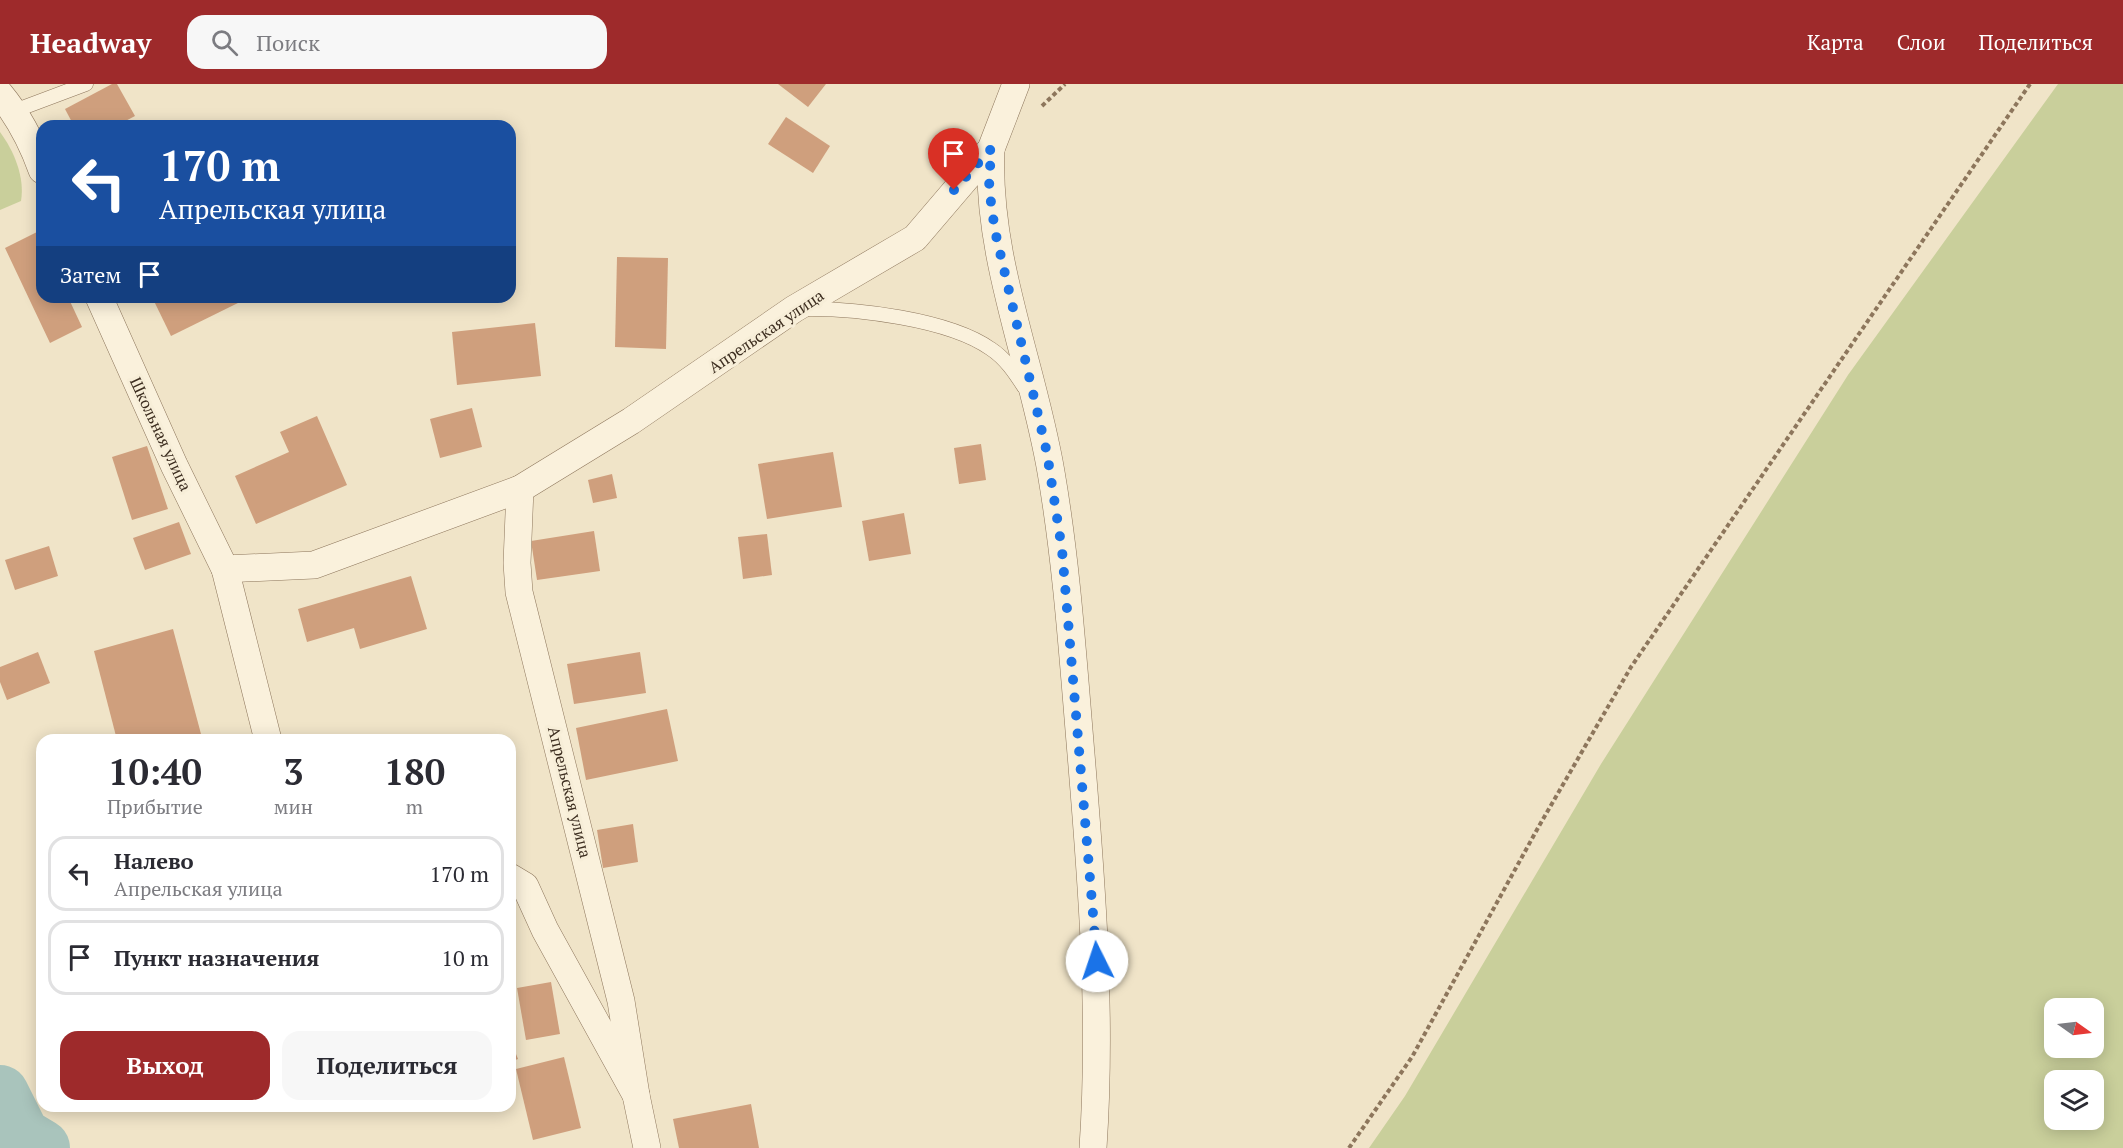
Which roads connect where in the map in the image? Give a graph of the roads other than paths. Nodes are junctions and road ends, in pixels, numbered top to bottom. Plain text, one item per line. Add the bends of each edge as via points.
1 (86, 84) edge
2 (1016, 84) edge
3 (7, 103) edge
4 (991, 149) junction
5 (36, 159) edge
6 (102, 303) edge
7 (794, 309) junction
8 (1040, 418) junction
9 (520, 489) junction
10 (225, 569) junction
11 (266, 734) edge
12 (516, 881) edge
13 (636, 1095) junction
14 (647, 1148) edge
15 (1093, 1148) edge

1 - 3 lane
2 - 4 street, Апрельская улица
3 - 5 street
4 - 7 street, Апрельская улица via 915,238
4 - 8 street, Апрельская улица via 989,188 995,231
6 - 10 street, Школьная улица
7 - 8 lane via 865,312 973,339 1006,362
7 - 9 street, Апрельская улица via 631,421
8 - 15 street, Апрельская улица via 1062,550 1092,891 1098,1022
9 - 10 street, Апрельская улица via 314,565
9 - 13 street, Апрельская улица via 519,592 611,957
10 - 11 street
12 - 13 street, Апрельская улица via 525,886
13 - 14 street, Апрельская улица

